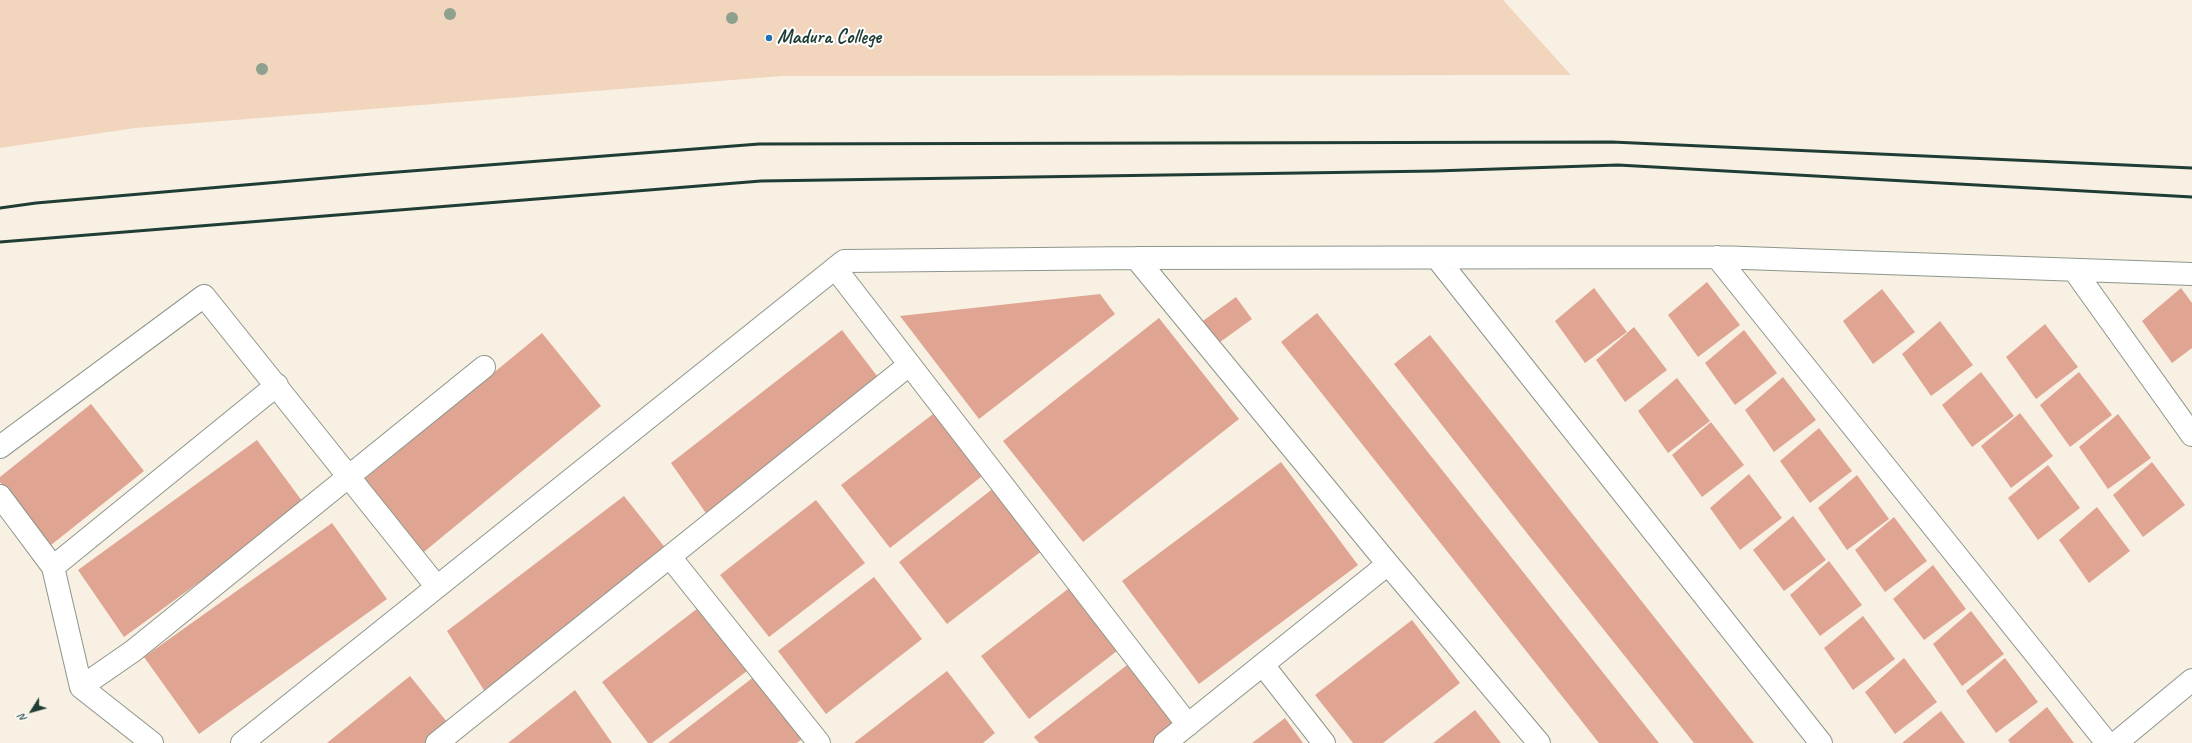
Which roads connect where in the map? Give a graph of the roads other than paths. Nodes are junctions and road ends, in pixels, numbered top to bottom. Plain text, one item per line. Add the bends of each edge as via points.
1 (1717, 257) junction
2 (1136, 258) junction
3 (1437, 258) junction
4 (835, 268) junction
5 (2074, 270) junction
6 (2192, 274) edge
7 (909, 365) junction
8 (484, 367) dead end
9 (277, 385) junction
10 (2192, 435) edge
11 (0, 447) edge
12 (350, 477) junction
13 (0, 496) edge
14 (670, 557) junction
15 (1388, 564) junction
16 (53, 567) junction
17 (437, 587) junction
18 (1263, 665) junction
19 (2192, 680) edge
20 (81, 687) junction
21 (1188, 725) junction
22 (152, 743) edge
23 (242, 743) edge
24 (437, 743) edge
25 (819, 743) edge
26 (1166, 743) edge
27 (1324, 743) edge
28 (1539, 743) edge
29 (1821, 743) edge
30 (2107, 743) edge
31 (2116, 743) edge

1 - 3 street
1 - 5 street
1 - 30 street
2 - 3 street
2 - 4 street via 844,261
2 - 15 street
3 - 29 street
4 - 7 street
4 - 17 street
5 - 6 street
5 - 10 street
7 - 14 street
7 - 21 street
8 - 12 street
9 - 11 street via 204,296
9 - 12 street
9 - 16 street
12 - 17 street
12 - 20 street via 133,651
13 - 16 street
14 - 24 street
14 - 25 street
15 - 18 street
15 - 28 street
16 - 20 street
17 - 23 street
18 - 21 street
18 - 27 street
19 - 31 street
20 - 22 street
21 - 26 street

